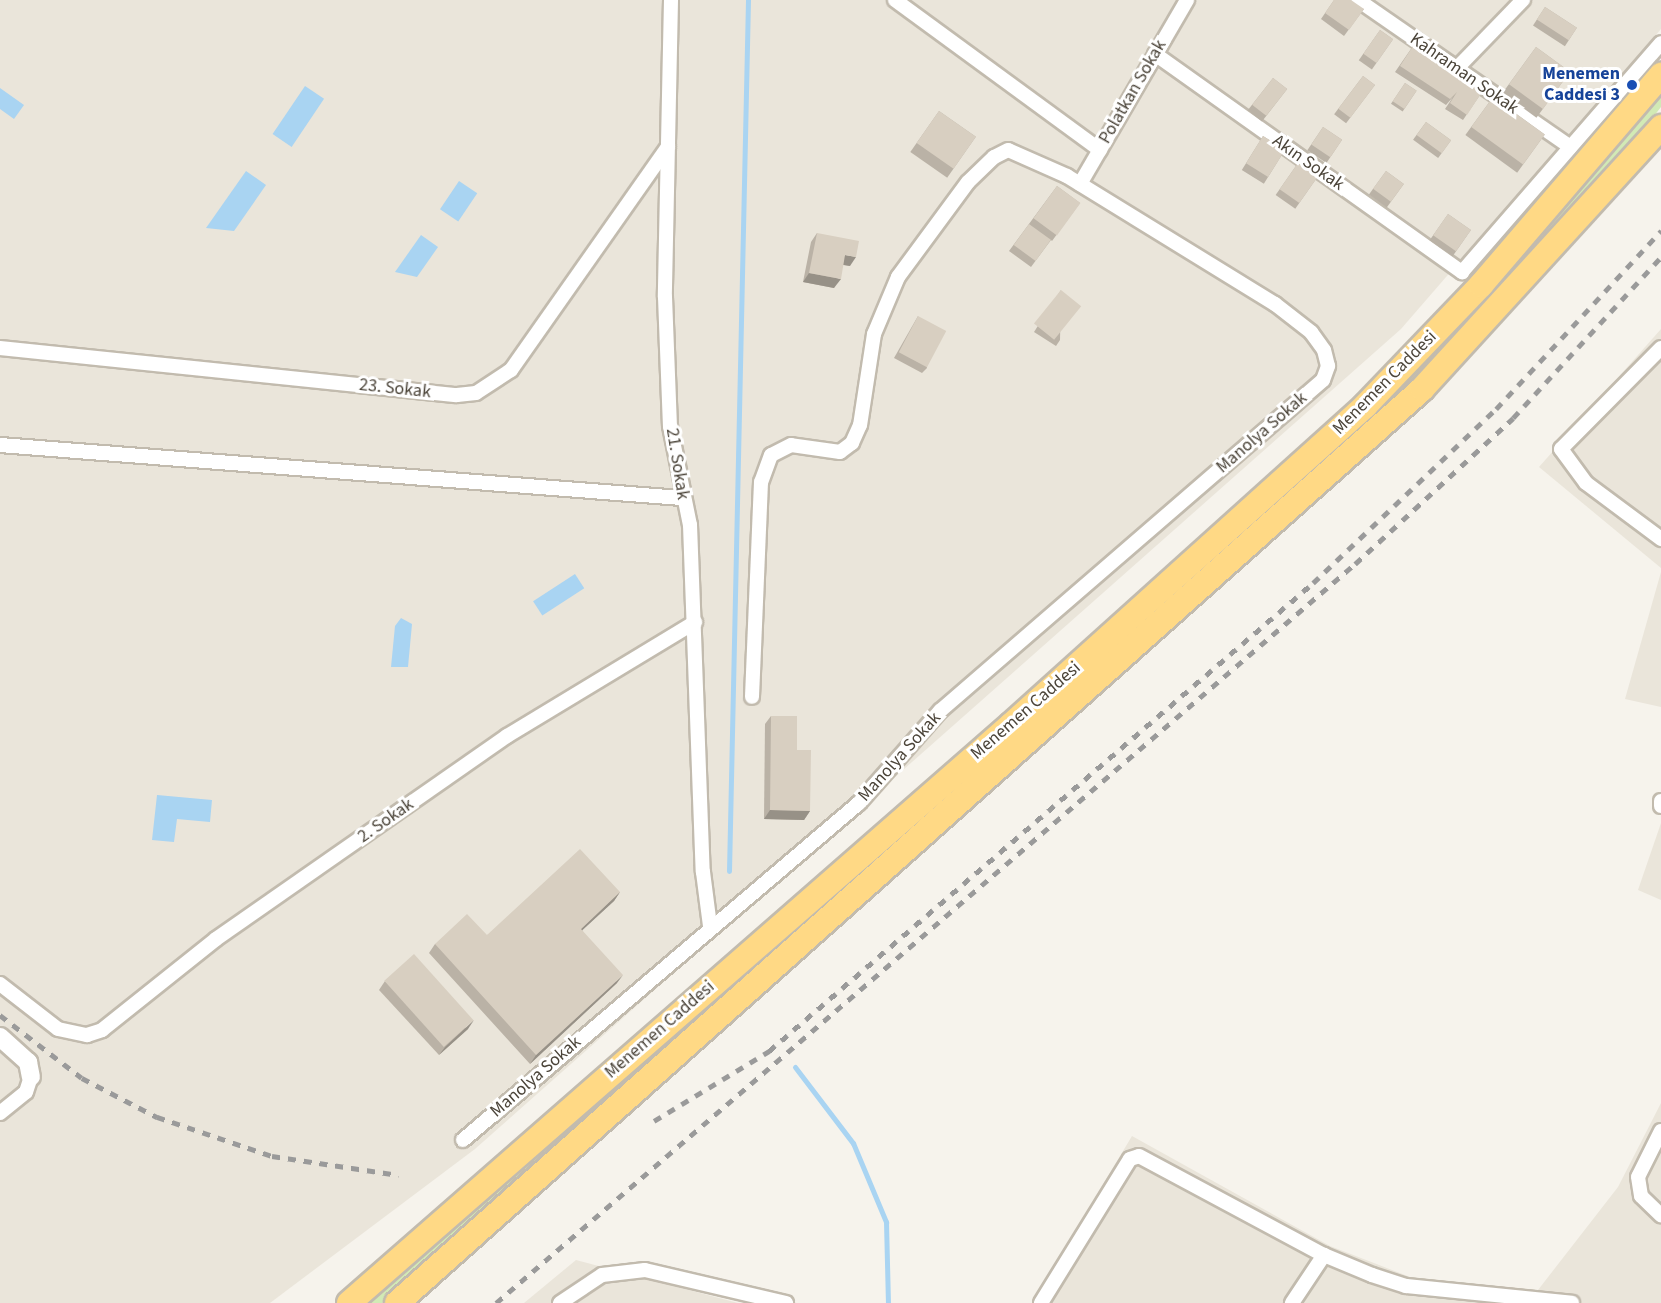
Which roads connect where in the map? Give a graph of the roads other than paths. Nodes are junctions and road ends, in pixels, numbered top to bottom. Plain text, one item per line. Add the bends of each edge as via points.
1 (671, 0) edge
2 (895, 0) edge
3 (1187, 0) edge
4 (1358, 0) edge
5 (1522, 0) edge
6 (1661, 43) edge
7 (1155, 54) junction
8 (1457, 68) junction
9 (1661, 75) edge
10 (1661, 127) edge
11 (668, 147) junction
12 (1570, 147) junction
13 (1100, 150) junction
14 (1080, 184) junction
15 (0, 348) edge
16 (1660, 351) edge
17 (0, 445) edge
18 (681, 498) junction
19 (1661, 539) edge
20 (695, 622) junction
21 (752, 697) dead end
22 (710, 926) junction
23 (0, 984) edge
24 (0, 1037) edge
25 (31, 1077) joint
26 (0, 1113) edge
27 (1661, 1131) edge
28 (463, 1140) dead end
29 (1661, 1215) edge
30 (1324, 1256) junction
31 (349, 1303) edge
32 (398, 1303) edge
33 (560, 1303) edge
34 (786, 1303) edge
35 (1041, 1303) edge
36 (1292, 1303) edge
37 (1572, 1303) edge

1 - 11 street, 21. Sokak
2 - 13 street
3 - 7 street, Polatkan Sokak
4 - 8 street, Kahraman Sokak
5 - 8 street
6 - 12 street
7 - 12 street, Akın Sokak via 1462,272
7 - 13 street, Polatkan Sokak
8 - 12 street, Kahraman Sokak
9 - 31 highway, Menemen Caddesi via 1482,285 1365,406 1021,717
10 - 32 highway, Menemen Caddesi via 1422,389
11 - 15 street, 23. Sokak via 511,370 476,393
11 - 18 street, 21. Sokak via 665,297 670,426
13 - 14 street, Polatkan Sokak
14 - 21 street via 1008,150 994,157 968,182 898,277 874,334 860,425 852,443 840,452 791,445 771,454 761,482
14 - 22 street, Manolya Sokak via 1275,304 1311,332 1328,366 1323,380 940,711 859,803
16 - 19 street via 1561,449 1586,483
17 - 18 street
18 - 20 street, 21. Sokak via 690,525
20 - 22 street, 21. Sokak via 703,872
20 - 23 street, 2. Sokak via 507,736 216,939 102,1030 87,1035 41,1022
22 - 28 street, Manolya Sokak
24 - 25 street via 28,1062
25 - 26 street via 26,1092
27 - 29 street via 1638,1177 1641,1196
30 - 35 street via 1138,1156 1130,1159
30 - 36 street
30 - 37 street via 1406,1286
33 - 34 street via 602,1275 645,1270

